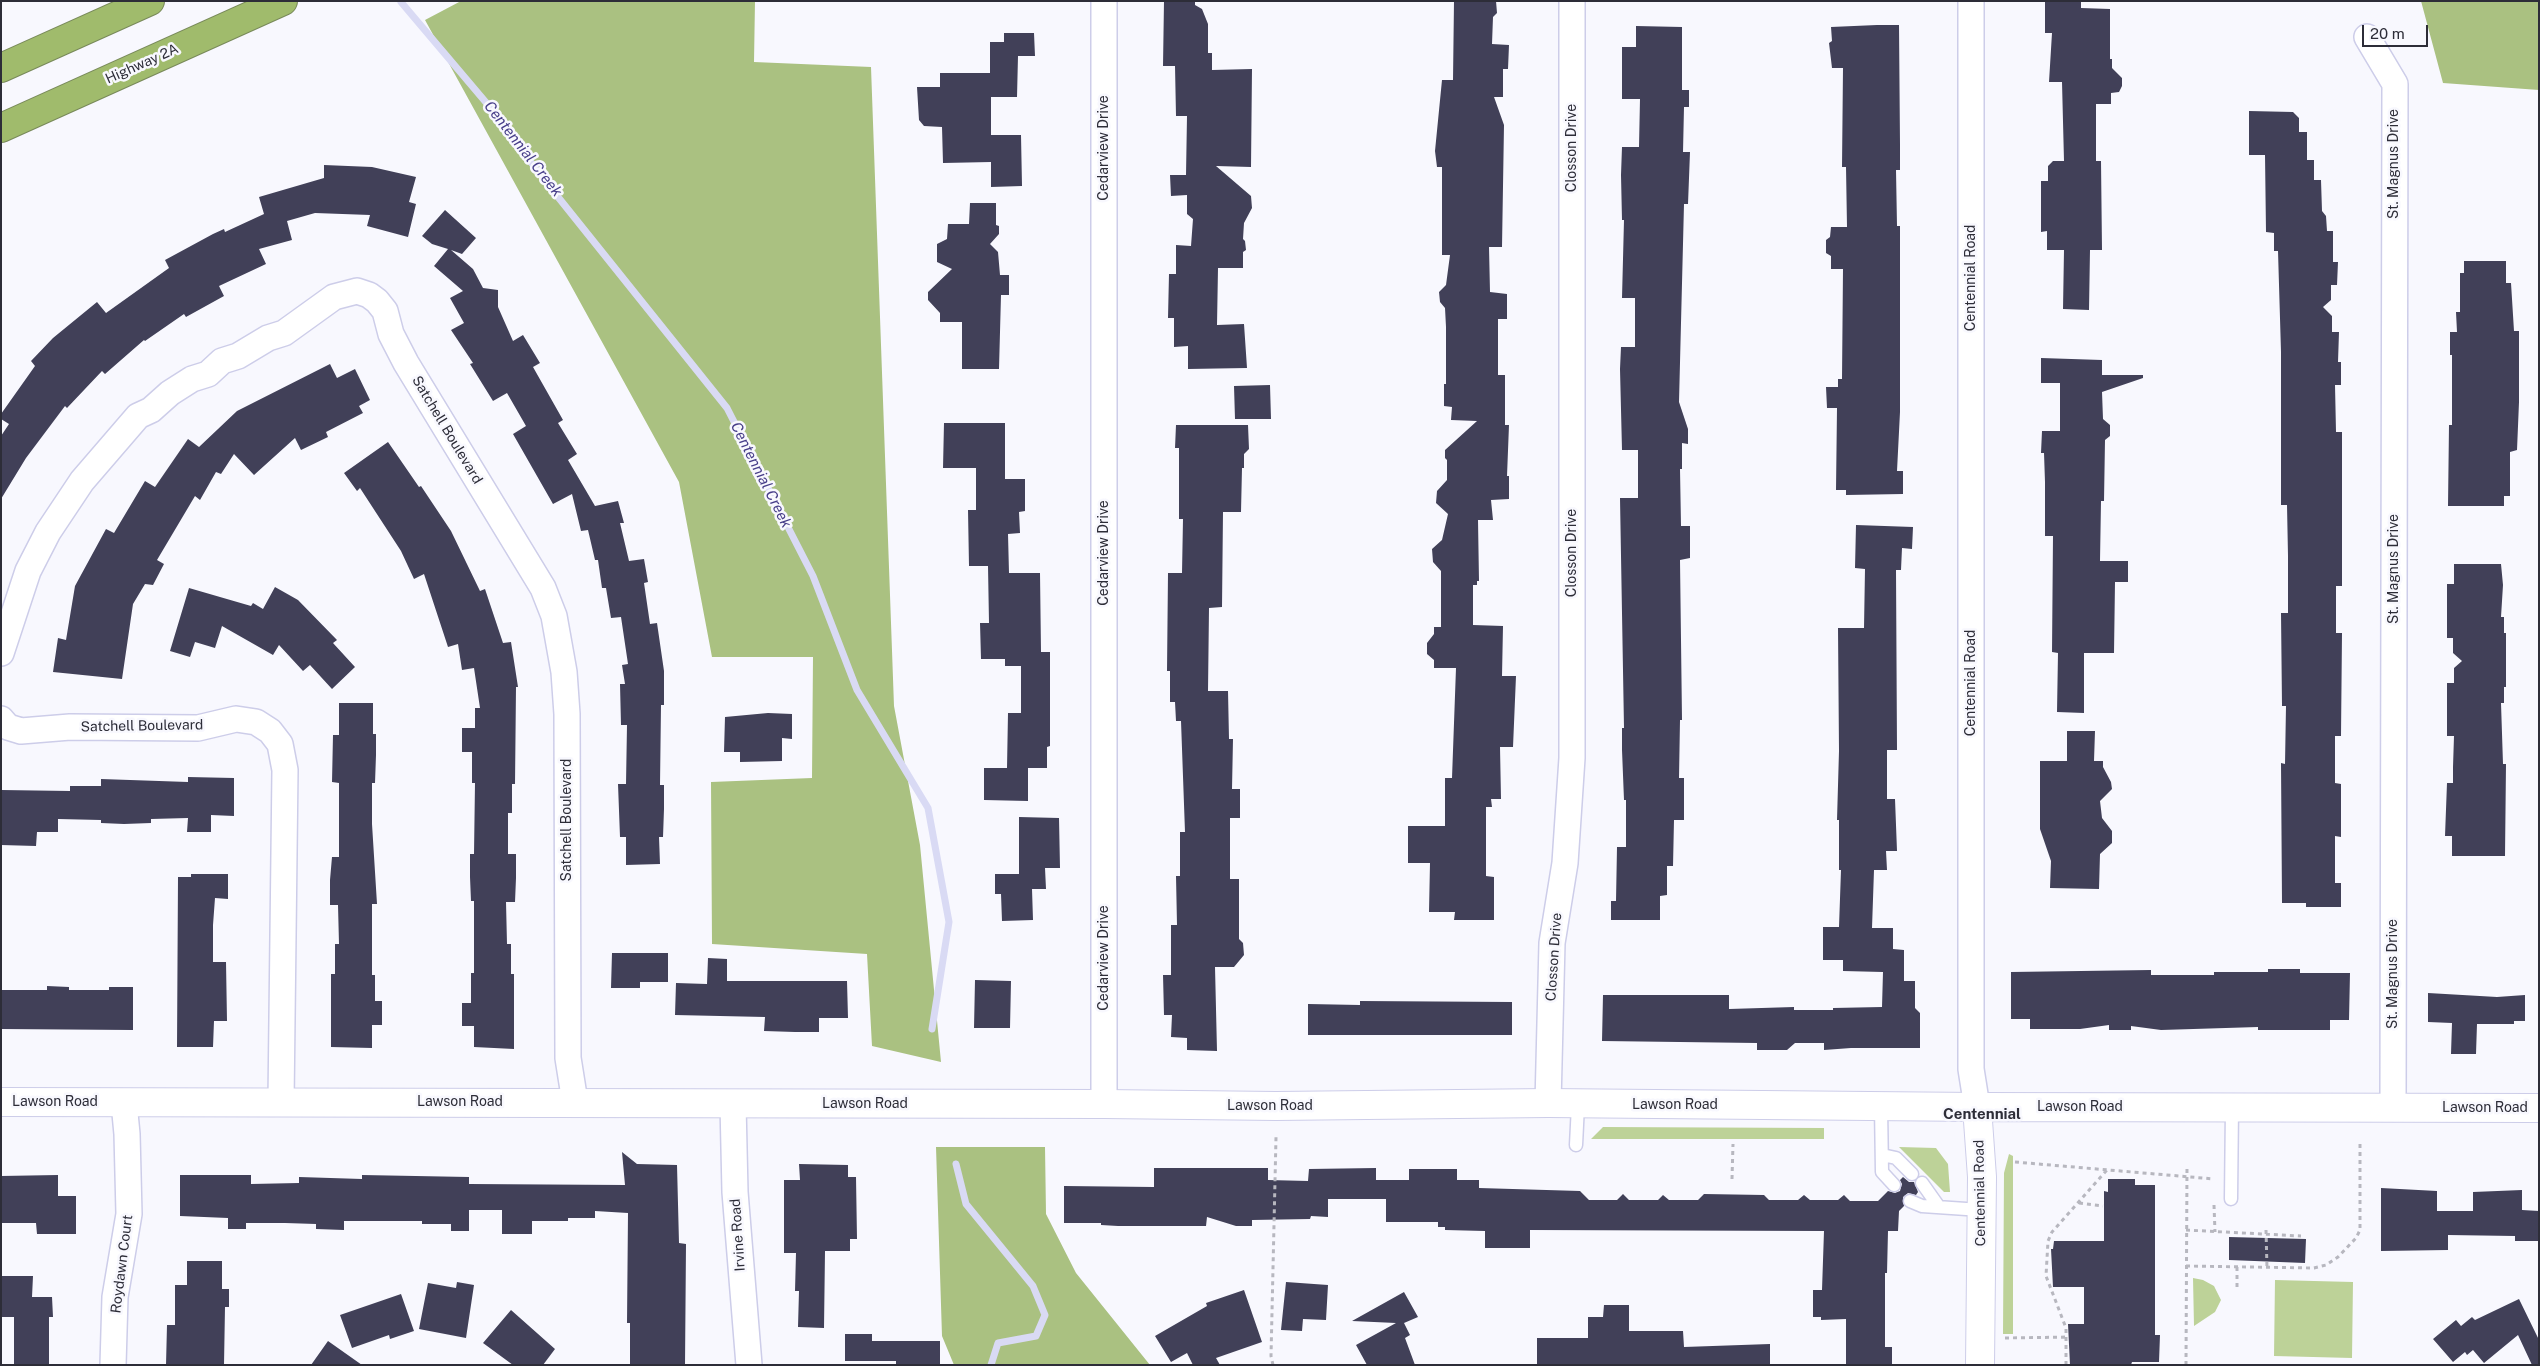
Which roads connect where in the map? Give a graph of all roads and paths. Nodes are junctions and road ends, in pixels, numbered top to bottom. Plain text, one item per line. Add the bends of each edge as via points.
1 (150, 1) edge
2 (283, 1) edge
3 (1104, 1) edge
4 (1572, 1) edge
5 (1971, 1) edge
6 (2367, 37) dead end
7 (1, 68) edge
8 (1, 128) edge
9 (1, 653) edge
10 (1, 719) edge
11 (281, 1101) junction
12 (1, 1102) edge
13 (575, 1102) junction
14 (124, 1103) junction
15 (1548, 1103) junction
16 (733, 1104) junction
17 (1104, 1104) junction
18 (1578, 1105) junction
19 (1881, 1106) junction
20 (1977, 1107) junction
21 (2232, 1107) junction
22 (2393, 1108) junction
23 (2539, 1108) edge
24 (1276, 1137) dead end
25 (2360, 1140) dead end
26 (1576, 1144) dead end
27 (1733, 1144) dead end
28 (1882, 1155) junction
29 (2015, 1162) dead end
30 (2187, 1166) dead end
31 (2107, 1170) junction
32 (2187, 1176) junction
33 (1732, 1179) dead end
34 (2214, 1179) dead end
35 (1894, 1186) dead end
36 (2231, 1199) dead end
37 (1910, 1201) dead end
38 (2078, 1203) junction
39 (2103, 1206) dead end
40 (1939, 1207) junction
41 (1982, 1210) junction
42 (2186, 1230) junction
43 (2266, 1232) junction
44 (2301, 1236) dead end
45 (2186, 1266) junction
46 (2236, 1267) junction
47 (2267, 1268) junction
48 (2237, 1288) dead end
49 (2068, 1337) junction
50 (2003, 1338) dead end
51 (114, 1365) edge
52 (749, 1365) edge
53 (1273, 1365) edge
54 (1980, 1365) edge
55 (2066, 1365) edge
56 (2186, 1365) edge

1 - 7 highway
2 - 8 highway, Highway 2A
3 - 17 street, Cedarview Drive
4 - 15 street, Closson Drive via 1572,758 1565,863 1552,942
5 - 20 street, Centennial Road via 1971,1069
6 - 22 street, St. Magnus Drive via 2395,84
9 - 13 street, Satchell Boulevard via 28,571 48,532 82,481 138,416 151,410 170,393 208,374 222,361 284,333 334,297 357,291 377,301 385,311 391,334 406,363 542,588 554,616 564,672 567,714 568,1058
10 - 11 street, Satchell Boulevard via 8,727 21,731 70,727 198,728 236,719 256,722 270,731 280,744 285,770
11 - 13 street, Lawson Road
11 - 14 street, Lawson Road
12 - 14 street, Lawson Road
13 - 16 street, Lawson Road
14 - 51 street, Roydawn Court via 129,1214 115,1297
15 - 17 street, Lawson Road
15 - 18 street, Lawson Road
16 - 17 street, Lawson Road
16 - 52 street, Irvine Road via 735,1192
18 - 19 street, Lawson Road
18 - 26 lane
19 - 20 street, Lawson Road
19 - 28 lane
20 - 21 street, Lawson Road
20 - 41 street, Centennial Road
21 - 22 street, Lawson Road
21 - 36 lane
22 - 23 street, Lawson Road
24 - 53 path
25 - 47 path via 2360,1230 2356,1238 2326,1265
27 - 33 path
28 - 35 lane via 1882,1172
28 - 40 lane via 1896,1158 1932,1195
29 - 31 path
30 - 32 path
31 - 32 path
31 - 38 path
32 - 34 path
32 - 42 path
37 - 40 lane
38 - 39 path
38 - 49 path via 2052,1232 2046,1256 2046,1276
40 - 41 lane
41 - 54 street, Centennial Road
42 - 43 path
42 - 45 path
43 - 44 path
43 - 47 path
45 - 46 path
45 - 56 path
46 - 47 path
46 - 48 path
49 - 50 path
49 - 55 path

